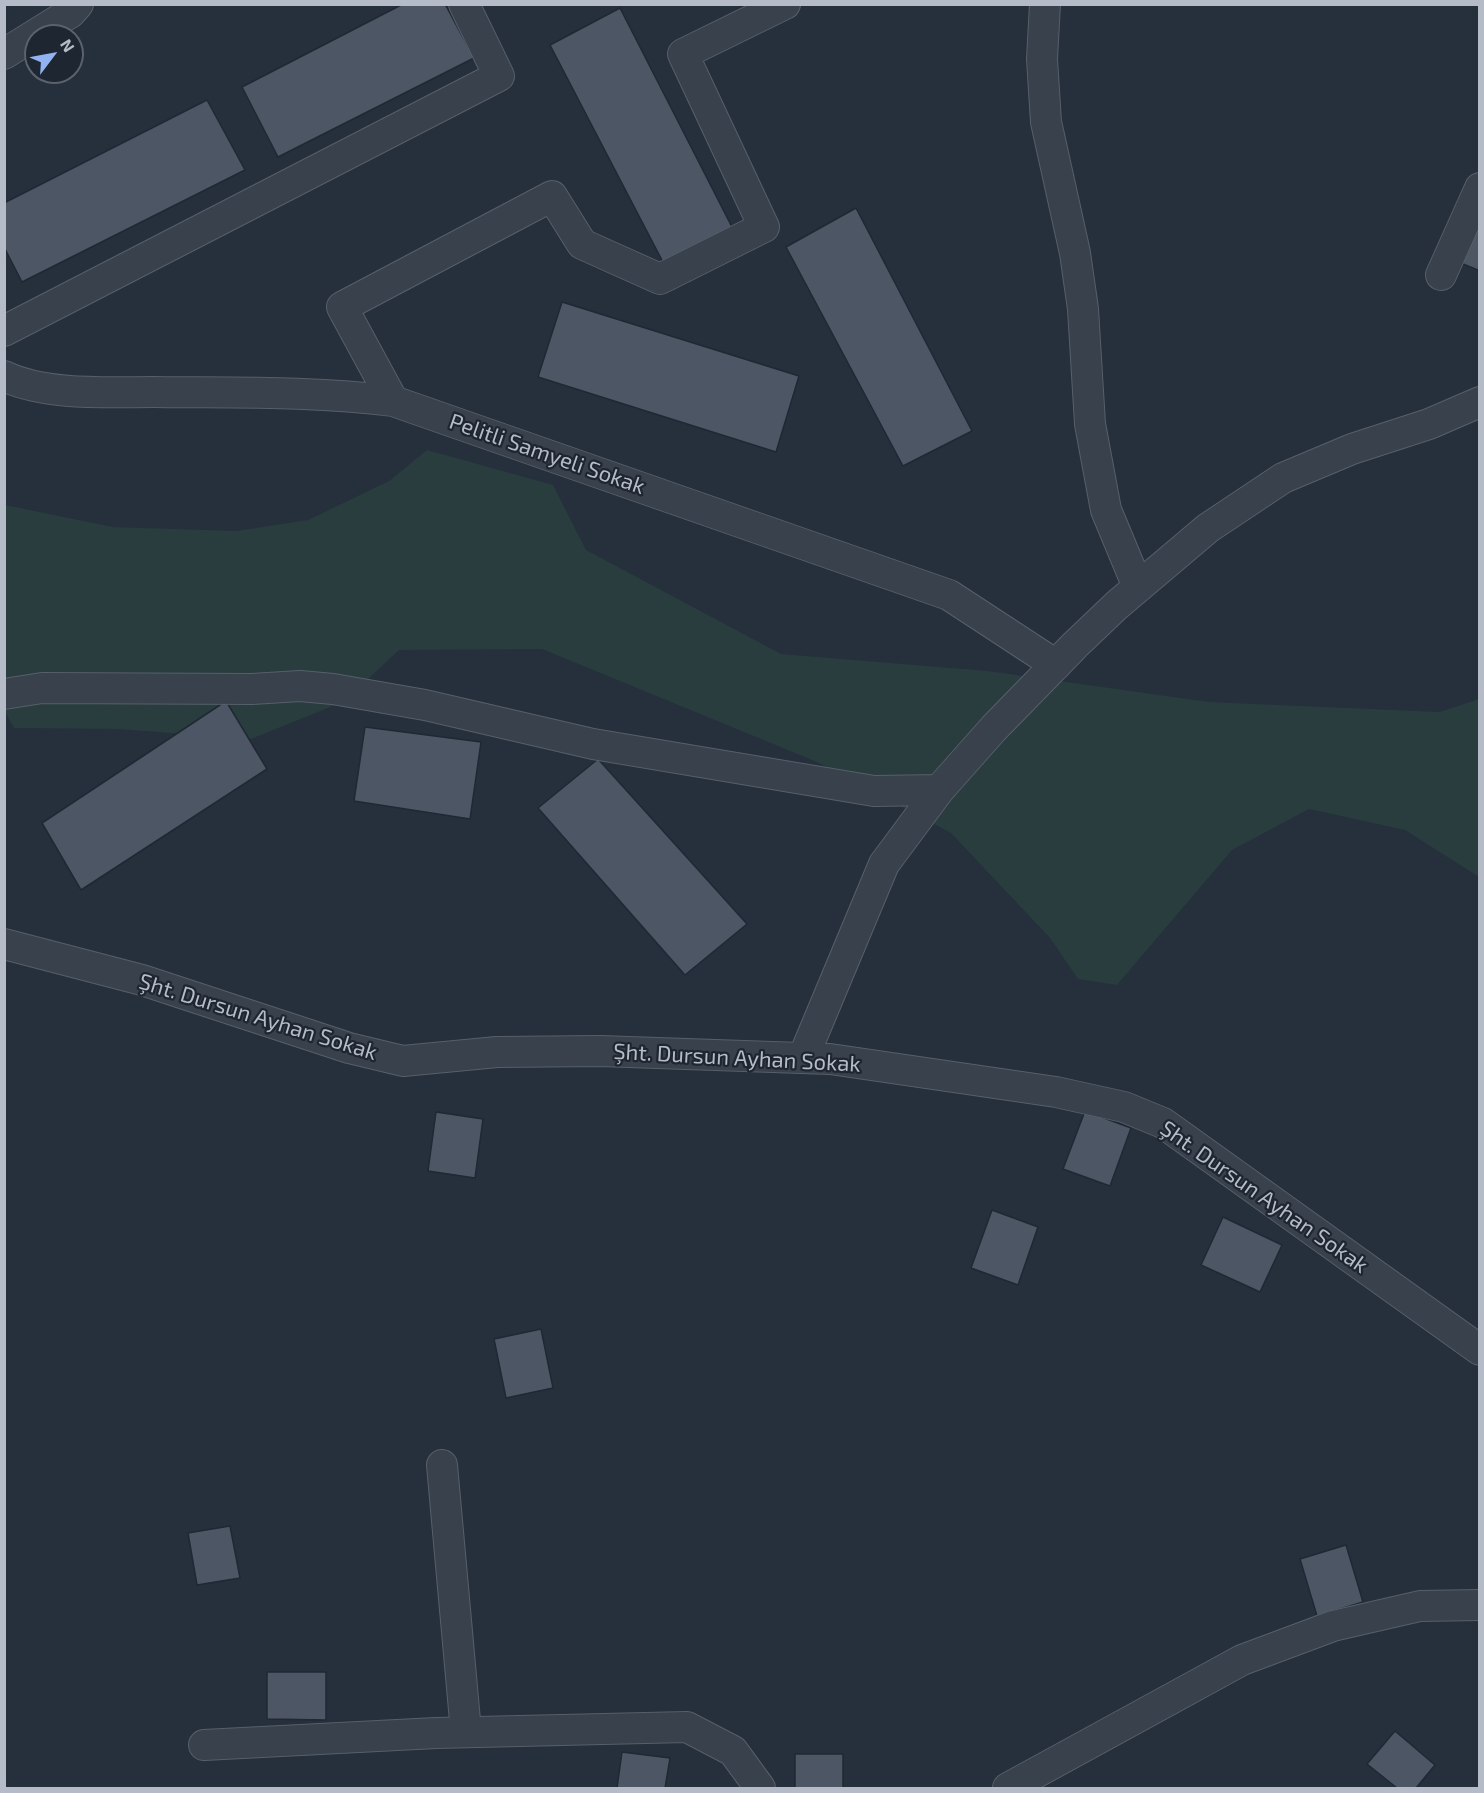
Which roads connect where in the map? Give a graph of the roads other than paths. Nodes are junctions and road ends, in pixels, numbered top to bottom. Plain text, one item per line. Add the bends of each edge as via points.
1 (78, 4) edge
2 (464, 4) edge
3 (785, 4) edge
4 (1045, 4) edge
5 (4, 54) edge
6 (1479, 188) edge
7 (1441, 274) dead end
8 (4, 332) edge
9 (4, 376) edge
10 (393, 401) junction
11 (1479, 402) edge
12 (1138, 587) junction
13 (1056, 665) junction
14 (4, 694) edge
15 (939, 790) junction
16 (4, 944) edge
17 (803, 1058) junction
18 (1479, 1350) edge
19 (442, 1465) dead end
20 (1479, 1605) edge
21 (466, 1732) junction
22 (204, 1745) dead end
23 (760, 1788) edge
24 (1008, 1788) edge

1 - 5 street
2 - 8 street via 499,76
3 - 10 street via 683,54 764,227 660,279 582,244 552,196 342,307
4 - 12 street via 1042,59 1047,122 1083,309 1090,424 1106,510
6 - 7 street
9 - 10 street, Pelitli Samyeli Sokak via 24,385 98,391 346,395
10 - 13 street, Pelitli Samyeli Sokak via 949,595
11 - 12 street via 1429,424 1352,448 1283,478 1208,528
12 - 13 street
13 - 15 street
14 - 15 street via 42,688 333,689 445,709 593,744 874,791
15 - 17 street via 884,864
16 - 17 street, Şht. Dursun Ayhan Sokak via 142,980 349,1048 403,1061 496,1052 577,1051
17 - 18 street, Şht. Dursun Ayhan Sokak via 1056,1092 1124,1107 1163,1124
19 - 21 street
20 - 24 street via 1420,1606 1333,1626 1242,1660
21 - 22 street
21 - 23 street via 687,1727 733,1751

